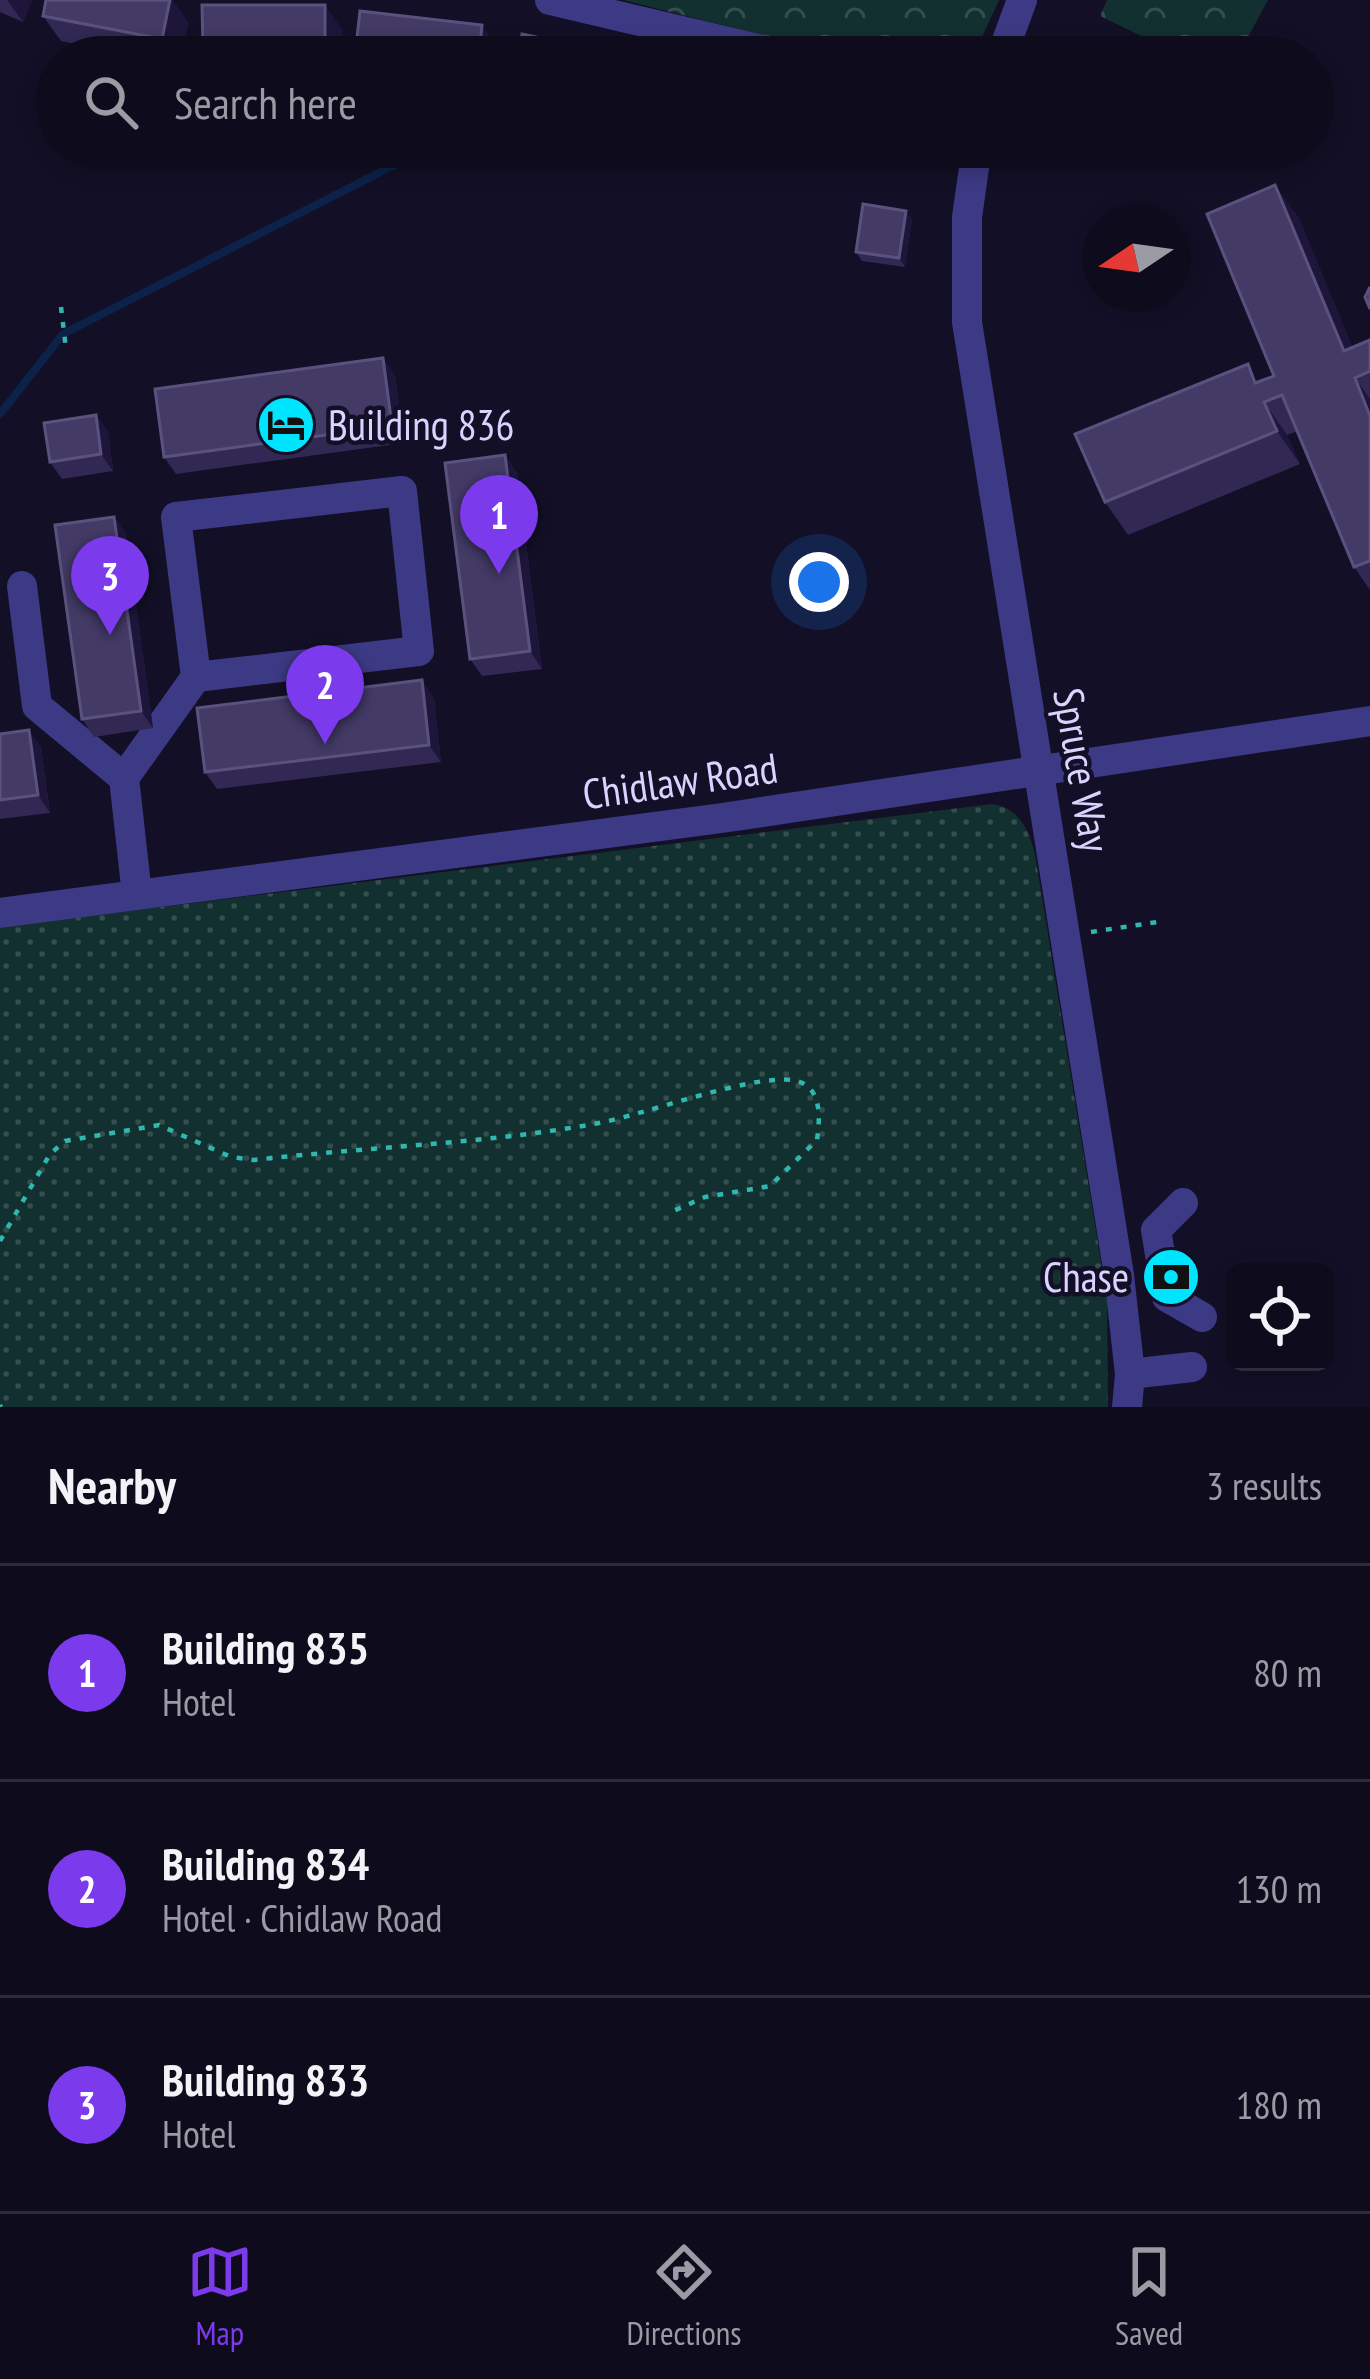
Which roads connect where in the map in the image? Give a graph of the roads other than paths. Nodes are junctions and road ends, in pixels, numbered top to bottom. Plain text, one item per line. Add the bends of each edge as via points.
1 (550, 0) edge
2 (1022, 0) edge
3 (703, 36) edge
4 (1009, 36) edge
5 (974, 168) edge
6 (22, 586) dead end
7 (196, 677) junction
8 (32, 695) junction
9 (0, 699) edge
10 (1370, 721) edge
11 (1041, 772) junction
12 (124, 778) junction
13 (136, 895) junction
14 (0, 913) edge
15 (1183, 1203) dead end
16 (1202, 1317) dead end
17 (1192, 1367) dead end
18 (1130, 1374) junction
19 (1127, 1407) edge

1 - 3 street
2 - 4 street
5 - 11 street, Spruce Way via 967,322
6 - 8 street
7 - 7 street via 176,517 402,490 419,651
7 - 12 street
8 - 9 street
8 - 12 street via 50,720
10 - 11 street, Chidlaw Road
11 - 13 street, Chidlaw Road
11 - 18 street, Spruce Way
12 - 13 street
13 - 14 street, Chidlaw Road
15 - 16 street via 1156,1230 1167,1297
17 - 18 street
18 - 19 street, Spruce Way

